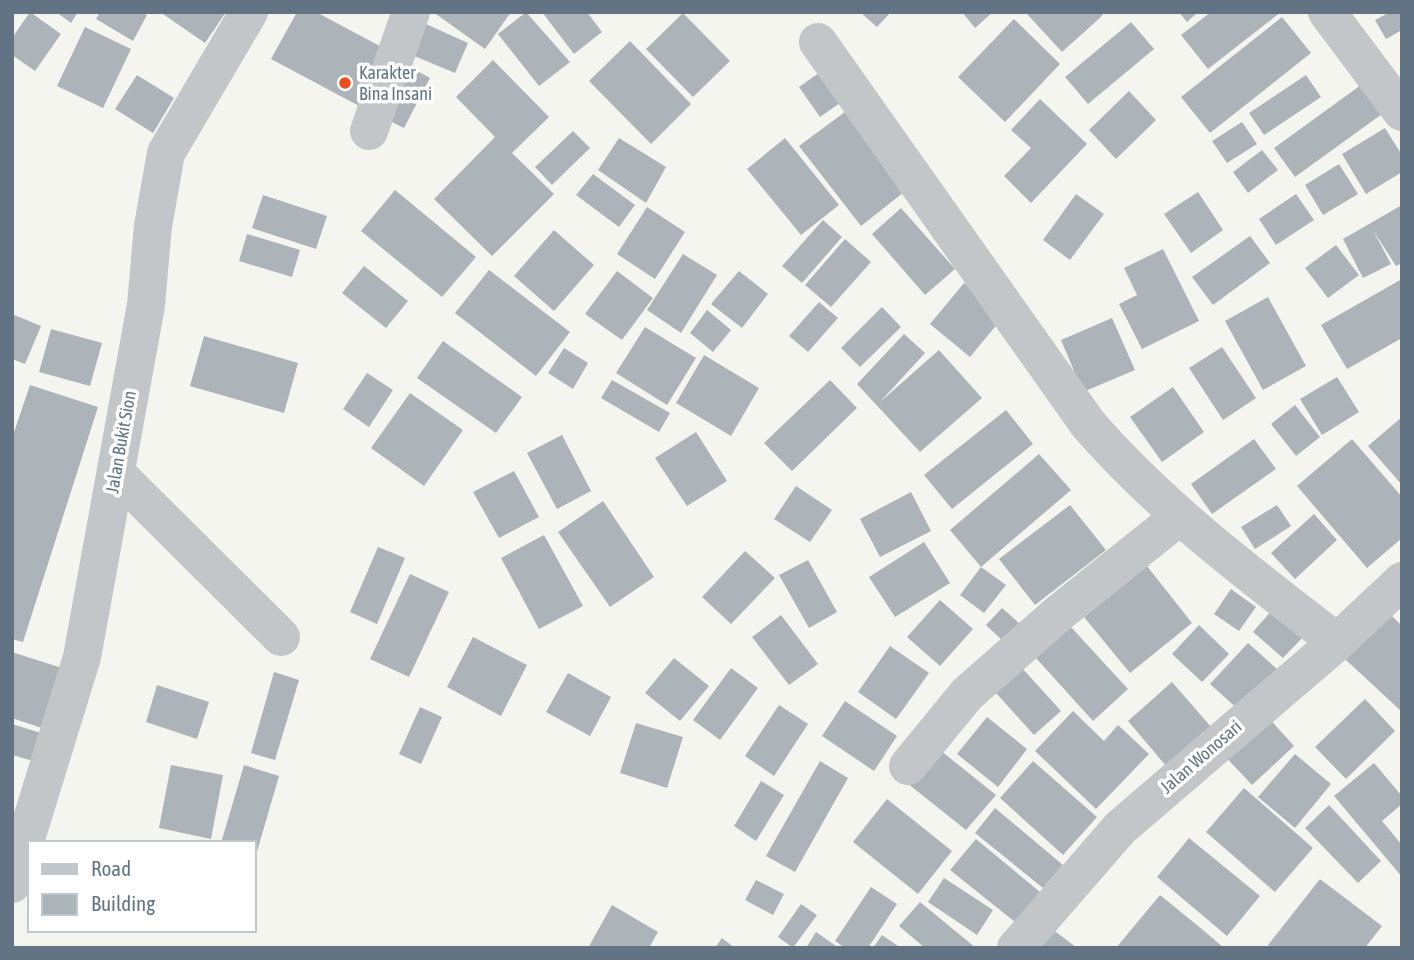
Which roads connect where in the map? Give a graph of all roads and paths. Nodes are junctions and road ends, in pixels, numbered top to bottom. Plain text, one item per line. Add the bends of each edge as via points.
1 (249, 12) edge
2 (411, 12) edge
3 (1327, 12) edge
4 (818, 42) dead end
5 (1402, 112) edge
6 (369, 131) dead end
7 (116, 473) junction
8 (1179, 517) junction
9 (1402, 581) edge
10 (281, 637) dead end
11 (1337, 642) junction
12 (908, 766) dead end
13 (12, 884) edge
14 (1016, 948) edge

1 - 7 street, Jalan Bukit Sion via 166,153 146,305
2 - 6 street
3 - 5 street
4 - 8 street via 1087,424
7 - 10 street
7 - 13 street, Jalan Bukit Sion via 82,657
8 - 11 street
8 - 12 street via 1059,612 967,694
9 - 11 street, Jalan Wonosari
11 - 14 street, Jalan Wonosari via 1120,828

